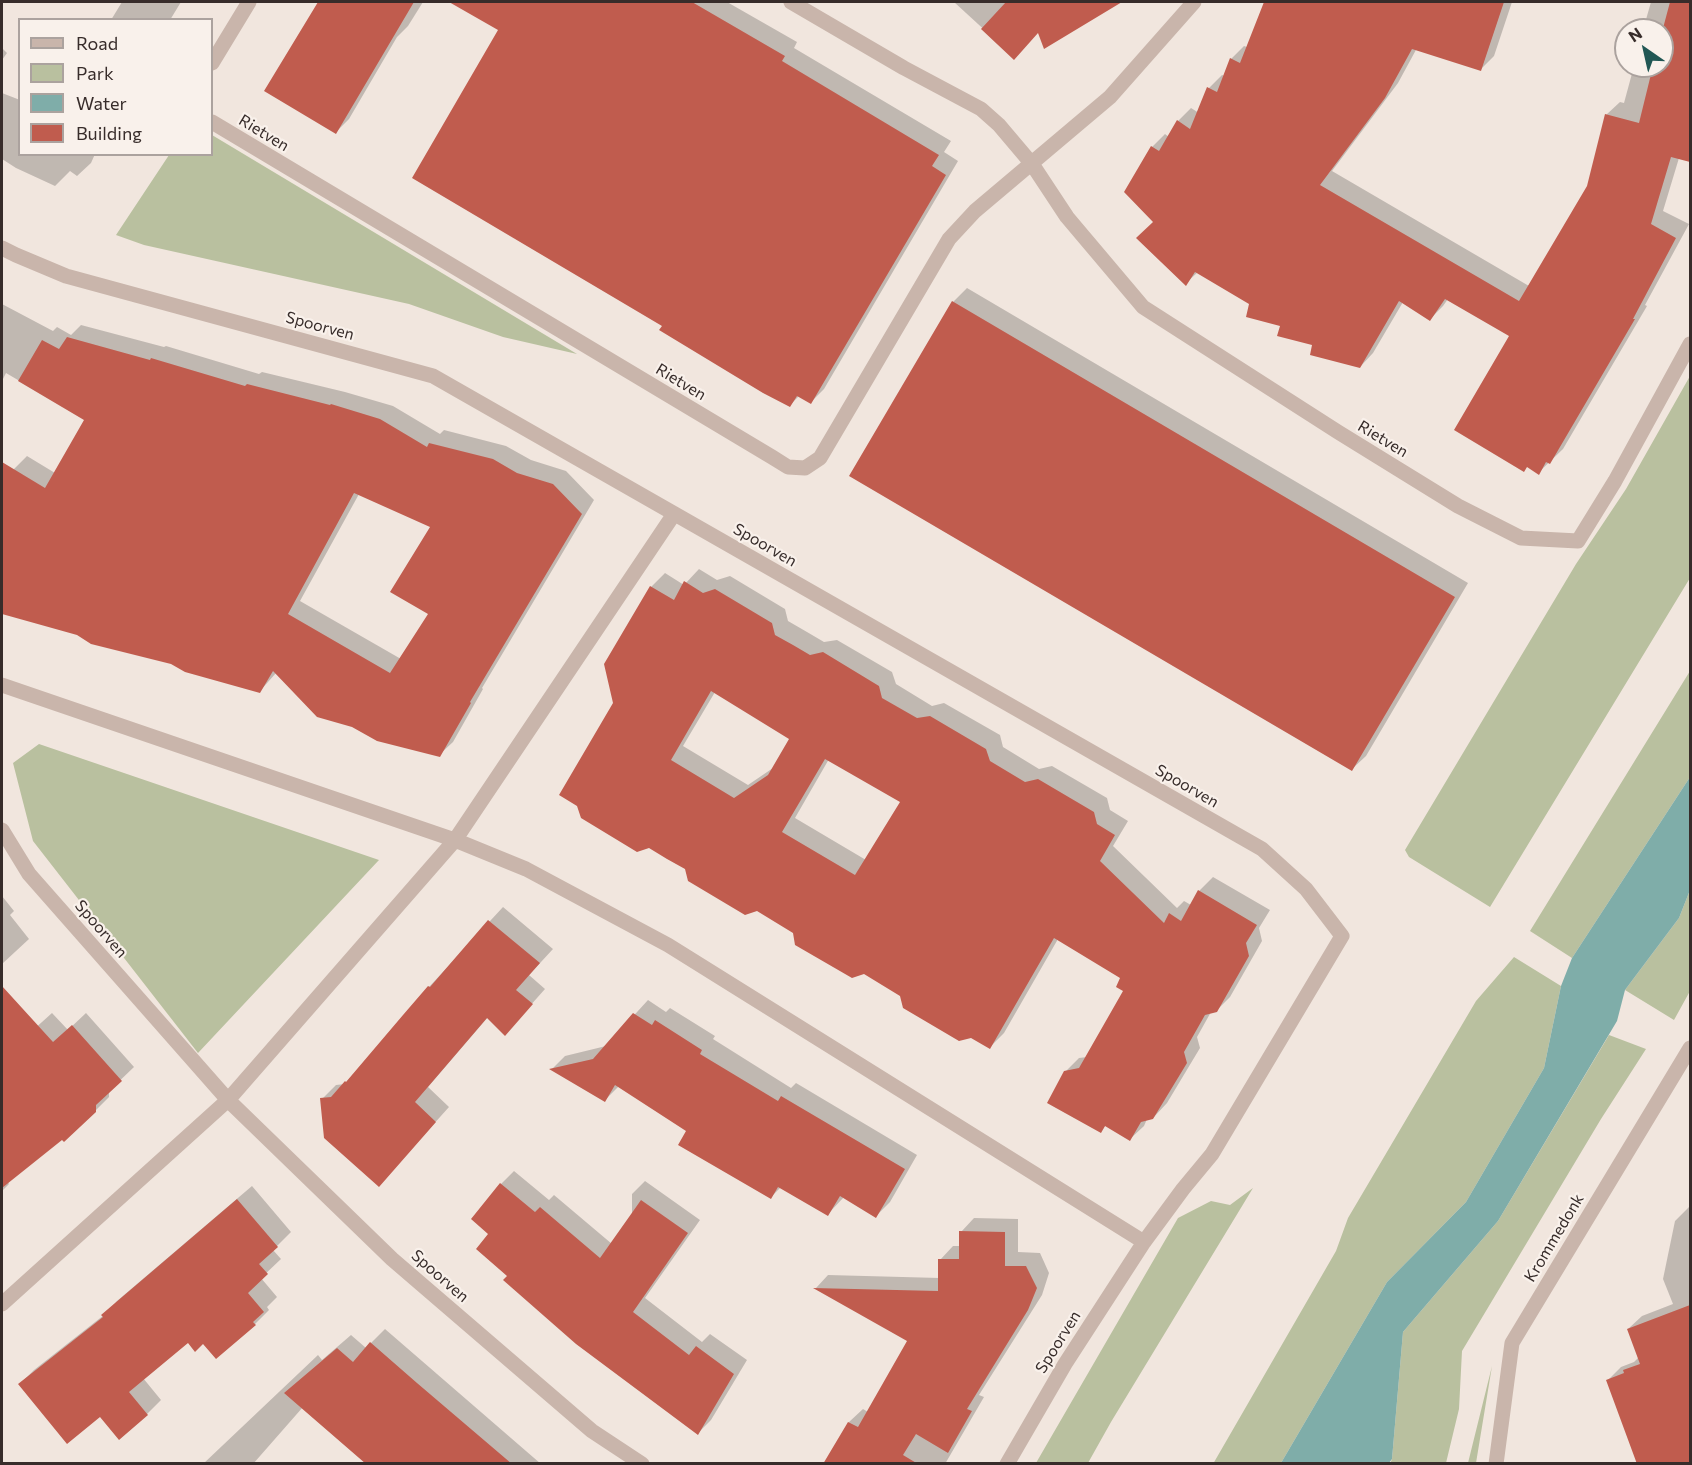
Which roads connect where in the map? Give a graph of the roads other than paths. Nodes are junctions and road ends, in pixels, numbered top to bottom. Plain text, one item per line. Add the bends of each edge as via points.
1 (249, 2) edge
2 (791, 2) edge
3 (1194, 2) edge
4 (213, 61) edge
5 (213, 123) edge
6 (1032, 164) junction
7 (2, 248) edge
8 (1690, 344) edge
9 (674, 514) junction
10 (2, 685) edge
11 (2, 830) edge
12 (455, 840) junction
13 (1690, 1048) edge
14 (228, 1100) junction
15 (1144, 1242) junction
16 (2, 1304) edge
17 (642, 1464) edge
18 (1007, 1464) edge
19 (1496, 1464) edge

1 - 4 street
2 - 6 street, Rietven via 981,109
3 - 6 street, Rietven via 1110,97
5 - 6 street, Rietven via 788,467 805,468 820,458 949,239 975,211
6 - 8 street, Rietven via 1067,217 1143,307 1458,506 1521,538 1578,541
7 - 9 street, Spoorven via 66,276 433,376
9 - 12 street
9 - 15 street, Spoorven via 1262,849 1306,889 1342,936 1212,1154
10 - 12 street
11 - 14 street, Spoorven via 29,874
12 - 14 street
12 - 15 street via 526,869 668,945
13 - 19 street, Krommedonk via 1512,1343
14 - 16 street
14 - 17 street, Spoorven via 392,1259 592,1431
15 - 18 street, Spoorven via 1065,1364

